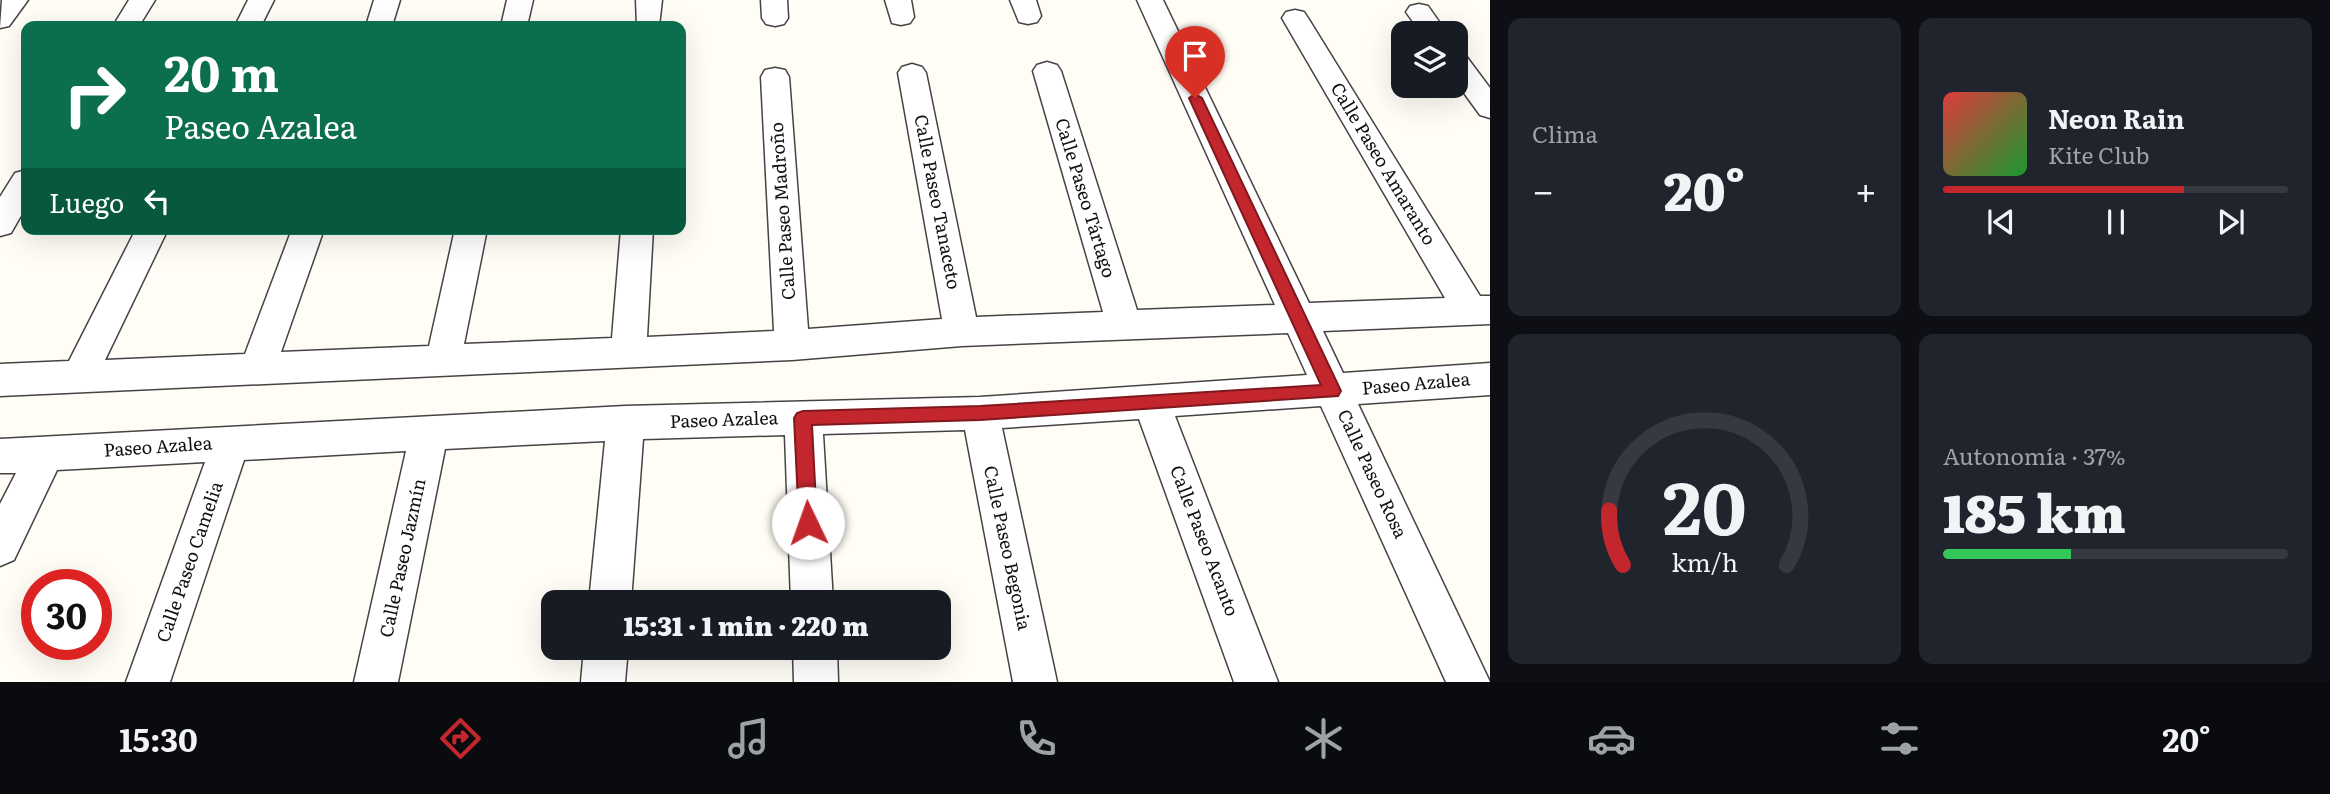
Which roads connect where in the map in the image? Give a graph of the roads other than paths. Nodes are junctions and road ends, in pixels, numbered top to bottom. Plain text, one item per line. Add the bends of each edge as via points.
1 (15, 0) edge
2 (142, 0) edge
3 (261, 0) edge
4 (387, 0) edge
5 (520, 0) edge
6 (1150, 0) edge
7 (1419, 12) dead end
8 (1295, 18) dead end
9 (0, 20) edge
10 (129, 21) edge
11 (250, 21) edge
12 (381, 21) edge
13 (515, 21) edge
14 (1425, 21) edge
15 (1047, 71) dead end
16 (912, 73) dead end
17 (775, 77) dead end
18 (1468, 78) edge
19 (1490, 108) edge
20 (21, 189) edge
21 (0, 224) edge
22 (149, 235) edge
23 (306, 235) edge
24 (470, 235) edge
25 (637, 235) edge
26 (1481, 310) edge
27 (1297, 319) junction
28 (1124, 324) junction
29 (962, 332) junction
30 (792, 345) junction
31 (628, 352) junction
32 (444, 358) junction
33 (258, 368) junction
34 (80, 375) junction
35 (1490, 379) edge
36 (0, 380) edge
37 (1332, 391) junction
38 (1150, 401) junction
39 (980, 413) junction
40 (803, 418) junction
41 (625, 423) junction
42 (429, 433) junction
43 (231, 442) junction
44 (45, 454) junction
45 (0, 456) edge
46 (0, 546) edge
47 (611, 590) edge
48 (811, 590) edge
49 (605, 660) edge
50 (815, 660) edge
51 (148, 682) edge
52 (376, 682) edge
53 (603, 682) edge
54 (816, 682) edge
55 (1035, 682) edge
56 (1256, 682) edge
57 (1469, 682) edge

1 - 9 street
2 - 10 street
3 - 11 street
4 - 12 street
5 - 13 street
6 - 27 street, Calle Paseo Rosa
7 - 14 street
8 - 26 street, Calle Paseo Amaranto
15 - 28 street, Calle Paseo Tártago
16 - 29 street, Calle Paseo Tanaceto
17 - 30 street, Calle Paseo Madroño
18 - 19 street
20 - 21 street
22 - 34 street
23 - 33 street
24 - 32 street
25 - 31 street
26 - 27 street
27 - 28 street
27 - 37 street, Calle Paseo Rosa
28 - 29 street
29 - 30 street
30 - 31 street
31 - 32 street
32 - 33 street
33 - 34 street
34 - 36 street
35 - 37 street, Paseo Azalea
37 - 38 street, Paseo Azalea
37 - 57 street, Calle Paseo Rosa
38 - 39 street, Paseo Azalea
38 - 56 street, Calle Paseo Acanto
39 - 40 street, Paseo Azalea
39 - 55 street, Calle Paseo Begonia
40 - 41 street, Paseo Azalea
40 - 48 street
41 - 42 street, Paseo Azalea
41 - 47 street
42 - 43 street, Paseo Azalea
42 - 52 street, Calle Paseo Jazmín
43 - 44 street, Paseo Azalea
43 - 51 street, Calle Paseo Camelia
44 - 45 street, Paseo Azalea
44 - 46 street
49 - 53 street
50 - 54 street

